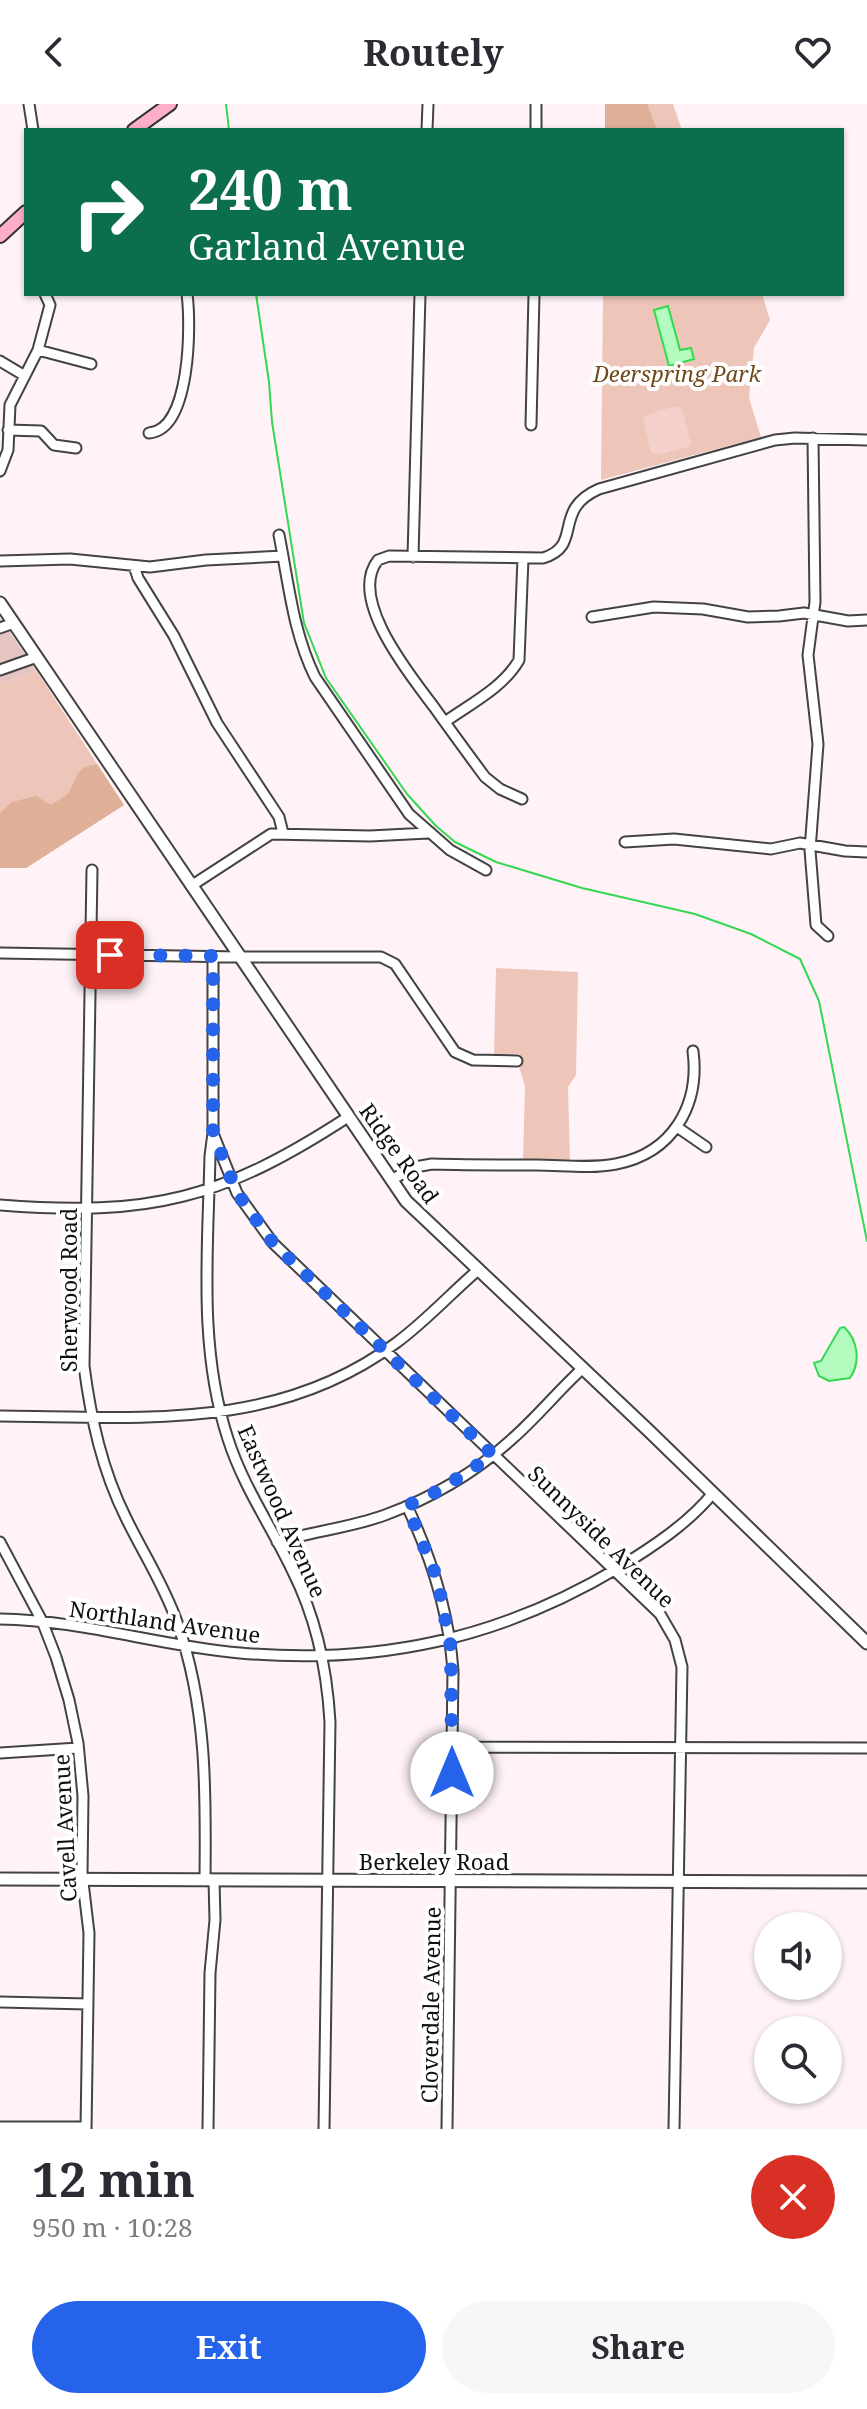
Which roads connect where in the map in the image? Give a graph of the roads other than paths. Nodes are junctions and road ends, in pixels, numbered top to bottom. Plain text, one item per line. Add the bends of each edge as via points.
1 (29, 104) edge
2 (170, 104) edge
3 (428, 104) edge
4 (536, 104) edge
5 (33, 128) edge
6 (137, 128) edge
7 (427, 128) edge
8 (536, 128) edge
9 (24, 214) edge
10 (0, 236) edge
11 (46, 296) edge
12 (187, 296) edge
13 (420, 296) edge
14 (534, 296) edge
15 (38, 350) junction
16 (0, 361) edge
17 (91, 364) dead end
18 (25, 376) junction
19 (531, 425) dead end
20 (149, 433) dead end
21 (5, 434) edge
22 (813, 438) junction
23 (867, 440) edge
24 (76, 448) dead end
25 (0, 471) edge
26 (279, 535) dead end
27 (283, 556) junction
28 (413, 557) junction
29 (523, 558) junction
30 (0, 561) edge
31 (134, 566) junction
32 (0, 603) edge
33 (814, 615) junction
34 (592, 617) dead end
35 (867, 620) edge
36 (14, 623) junction
37 (0, 628) edge
38 (37, 657) junction
39 (0, 670) edge
40 (445, 722) junction
41 (522, 799) dead end
42 (283, 833) junction
43 (428, 833) junction
44 (625, 842) dead end
45 (810, 844) junction
46 (867, 852) edge
47 (92, 870) dead end
48 (486, 870) dead end
49 (191, 886) junction
50 (828, 936) dead end
51 (0, 953) edge
52 (91, 955) junction
53 (213, 956) junction
54 (240, 957) junction
55 (693, 1051) dead end
56 (517, 1061) dead end
57 (348, 1117) junction
58 (677, 1127) junction
59 (213, 1133) junction
60 (706, 1147) dead end
61 (391, 1180) junction
62 (232, 1182) junction
63 (209, 1190) junction
64 (0, 1205) edge
65 (86, 1209) junction
66 (478, 1270) junction
67 (385, 1351) junction
68 (582, 1369) junction
69 (220, 1413) junction
70 (0, 1416) edge
71 (92, 1417) junction
72 (493, 1455) junction
73 (713, 1493) junction
74 (407, 1506) junction
75 (0, 1542) edge
76 (277, 1542) junction
77 (615, 1570) junction
78 (0, 1619) edge
79 (42, 1621) junction
80 (450, 1640) junction
81 (867, 1643) edge
82 (185, 1646) junction
83 (321, 1656) junction
84 (453, 1747) junction
85 (680, 1747) junction
86 (78, 1748) junction
87 (867, 1748) edge
88 (0, 1753) edge
89 (0, 1879) edge
90 (83, 1880) junction
91 (209, 1880) junction
92 (327, 1881) junction
93 (450, 1881) junction
94 (678, 1881) junction
95 (867, 1882) edge
96 (0, 2002) edge
97 (88, 2004) junction
98 (0, 2127) edge
99 (86, 2128) edge
100 (208, 2129) edge
101 (324, 2129) edge
102 (447, 2129) edge
103 (674, 2129) edge

1 - 5 street
2 - 6 main road
3 - 7 street
4 - 8 street
9 - 10 main road
11 - 15 street via 50,305
12 - 20 street via 185,380 166,425
13 - 28 street
14 - 19 street
15 - 17 street
15 - 18 street
16 - 18 street
18 - 21 street via 10,405
21 - 24 street via 41,431 54,445
21 - 25 street via 7,457
22 - 23 street
22 - 29 street via 775,440 599,489 571,514 561,550 543,558
22 - 33 street
26 - 27 street
27 - 31 street
27 - 43 street via 293,620 315,677 399,801
28 - 29 street
28 - 40 street via 382,558 374,565 374,609 383,633
29 - 40 street via 519,660 500,684
30 - 31 street via 70,559
31 - 42 street via 217,723 279,817
32 - 36 street, Ridge Road
33 - 34 street via 748,617 654,607
33 - 35 street
33 - 45 street via 808,655 818,744
36 - 37 street
36 - 38 street, Ridge Road
38 - 39 street
38 - 49 street, Ridge Road
40 - 41 street via 485,777
42 - 43 street
42 - 49 street via 263,839
43 - 48 street
44 - 45 street via 674,839 771,849
45 - 46 street
45 - 50 street via 816,925
47 - 52 street, Sherwood Road
49 - 54 street, Ridge Road
51 - 52 street
52 - 53 street
52 - 65 street, Sherwood Road
53 - 54 street
53 - 59 street, Eastwood Avenue
54 - 56 street via 389,959 455,1052 473,1060
54 - 57 street, Ridge Road
55 - 58 street via 694,1091
57 - 61 street, Ridge Road
57 - 62 street
58 - 60 street
58 - 61 street via 653,1148 614,1164 432,1164
59 - 62 street, Sunnyside Avenue
59 - 63 street, Eastwood Avenue
61 - 66 street, Ridge Road via 417,1215
62 - 63 street
62 - 67 street, Sunnyside Avenue via 273,1243
63 - 65 street via 151,1204
63 - 69 street, Eastwood Avenue via 207,1317
64 - 65 street
65 - 71 street, Sherwood Road via 83,1349
66 - 67 street
66 - 68 street, Ridge Road
67 - 69 street via 293,1395
67 - 72 street, Sunnyside Avenue
68 - 72 street
68 - 73 street, Ridge Road
69 - 71 street
69 - 76 street, Eastwood Avenue via 241,1473
70 - 71 street
71 - 82 street, Sherwood Road via 113,1490 161,1584
72 - 74 street
72 - 77 street, Sunnyside Avenue
73 - 77 street, Northland Avenue via 661,1540
73 - 81 street, Ridge Road
74 - 76 street via 356,1525
74 - 80 street, Cloverdale Avenue via 432,1563
75 - 79 street, Cavell Avenue
76 - 83 street, Eastwood Avenue via 306,1600
77 - 80 street, Northland Avenue via 545,1607
77 - 85 street, Sunnyside Avenue via 660,1614 675,1640 682,1667
78 - 79 street, Northland Avenue
79 - 82 street, Northland Avenue
79 - 86 street, Cavell Avenue via 69,1700
80 - 83 street, Northland Avenue
80 - 84 street, Cloverdale Avenue
82 - 83 street, Northland Avenue
82 - 91 street, Sherwood Road via 204,1737
83 - 92 street, Eastwood Avenue via 330,1722
84 - 85 street
84 - 93 street, Cloverdale Avenue
85 - 87 street
85 - 94 street, Sunnyside Avenue
86 - 88 street
86 - 90 street, Cavell Avenue
89 - 90 street, Berkeley Road
90 - 91 street, Berkeley Road
90 - 97 street, Cavell Avenue
91 - 92 street, Berkeley Road
91 - 100 street, Sherwood Road via 215,1929
92 - 93 street, Berkeley Road
92 - 101 street, Eastwood Avenue
93 - 94 street, Berkeley Road
93 - 102 street, Cloverdale Avenue
94 - 95 street, Berkeley Road
94 - 103 street, Sunnyside Avenue
96 - 97 street
97 - 99 street, Cavell Avenue
98 - 99 street

